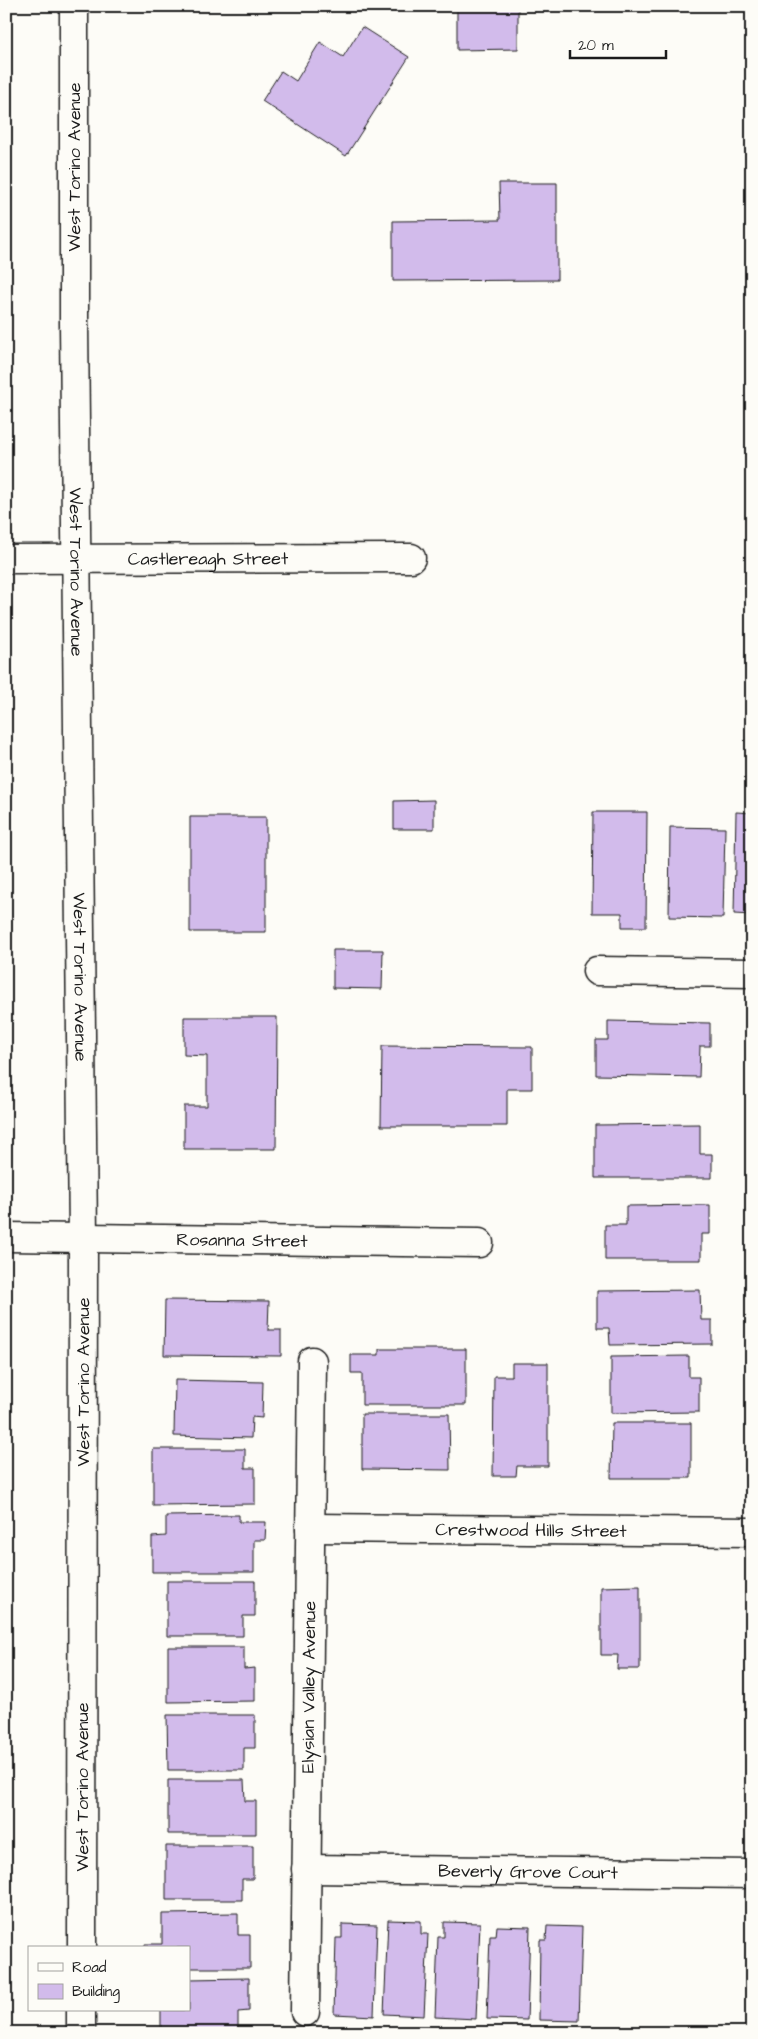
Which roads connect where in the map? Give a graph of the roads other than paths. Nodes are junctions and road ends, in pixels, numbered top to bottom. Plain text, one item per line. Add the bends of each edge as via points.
1 (74, 6) edge
2 (76, 558) junction
3 (411, 558) dead end
4 (6, 559) edge
5 (597, 971) dead end
6 (752, 972) edge
7 (6, 1237) edge
8 (83, 1238) junction
9 (479, 1243) dead end
10 (312, 1361) dead end
11 (310, 1528) junction
12 (752, 1532) edge
13 (306, 1869) junction
14 (752, 1874) edge
15 (82, 1946) edge
16 (81, 2012) edge
17 (305, 2012) dead end
18 (81, 2033) edge

1 - 2 street, West Torino Avenue
2 - 3 street, Castlereagh Street
2 - 4 street, Castlereagh Street
2 - 8 street, West Torino Avenue
5 - 6 street
7 - 8 street, Rosanna Street
8 - 9 street, Rosanna Street
8 - 15 street, West Torino Avenue
10 - 11 street, Elysian Valley Avenue
11 - 12 street, Crestwood Hills Street
11 - 13 street, Elysian Valley Avenue
13 - 14 street, Beverly Grove Court
13 - 17 street, Elysian Valley Avenue
16 - 18 street

